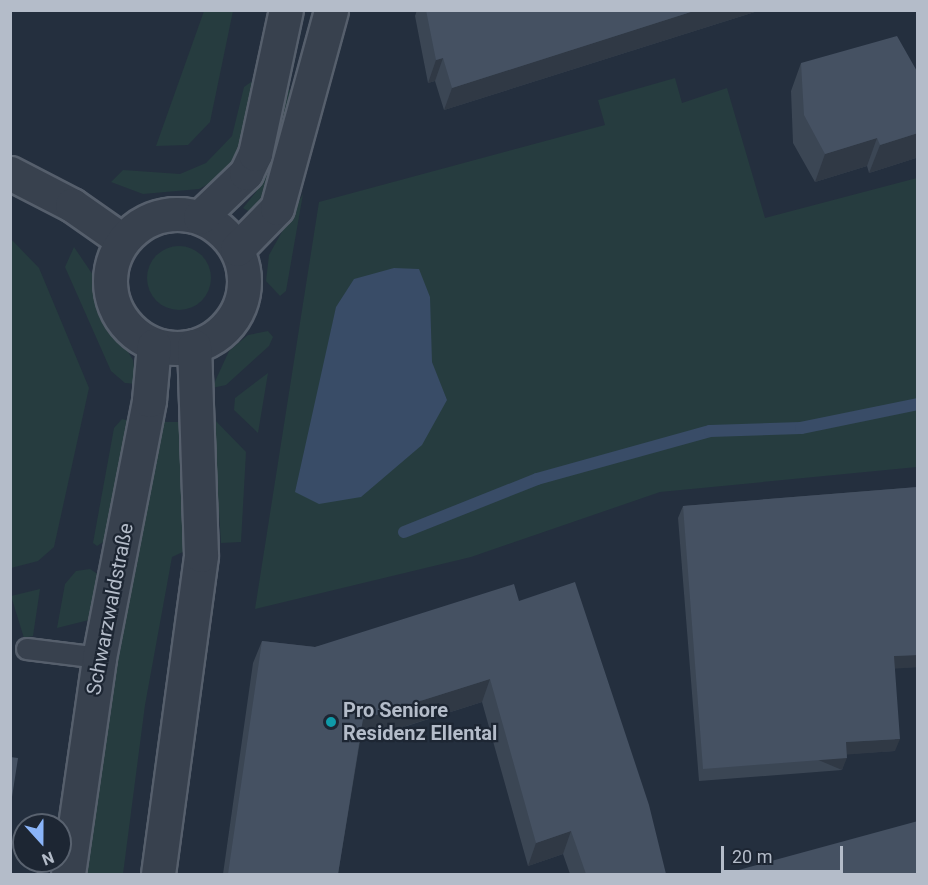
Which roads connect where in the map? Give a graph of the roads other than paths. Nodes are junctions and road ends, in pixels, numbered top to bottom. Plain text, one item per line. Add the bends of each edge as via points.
1 (286, 10) edge
2 (331, 10) edge
3 (10, 173) edge
4 (200, 217) junction
5 (122, 240) junction
6 (237, 249) junction
7 (154, 345) junction
8 (194, 346) junction
9 (27, 649) dead end
10 (99, 658) junction
11 (68, 874) edge
12 (158, 874) edge

1 - 4 street via 246,173
2 - 6 street via 277,208
3 - 5 street via 72,205
4 - 5 street via 157,216
4 - 6 street via 221,229
5 - 7 street via 112,263 109,288 117,312 133,332
6 - 8 street via 243,268 239,307 228,325
7 - 8 street
7 - 10 street, Schwarzwaldstraße via 149,400
8 - 12 street via 203,498 201,555
9 - 10 lane
10 - 11 street, Schwarzwaldstraße

